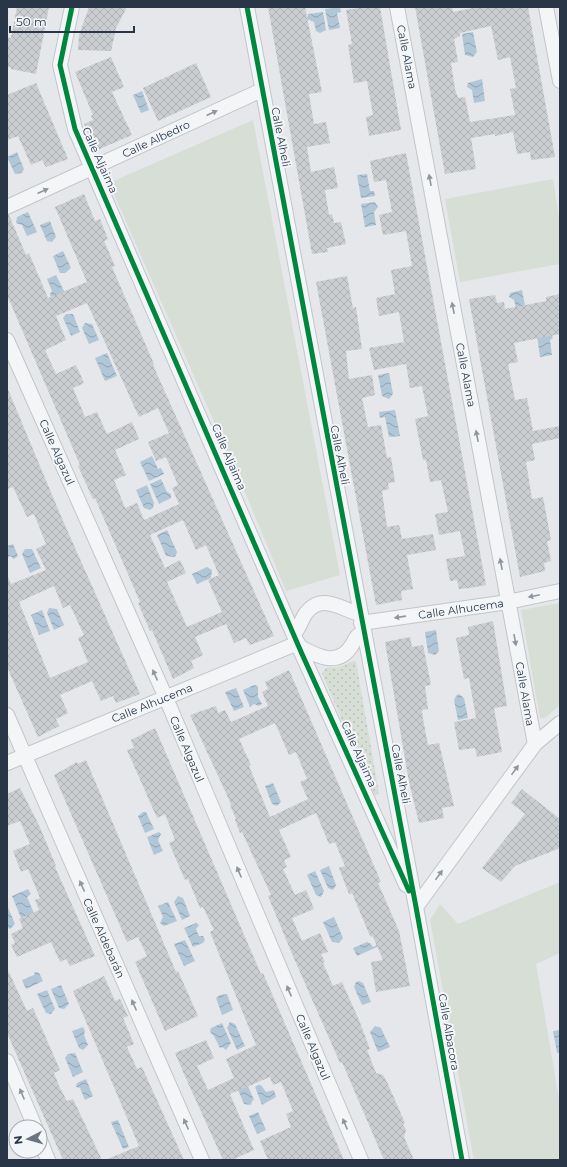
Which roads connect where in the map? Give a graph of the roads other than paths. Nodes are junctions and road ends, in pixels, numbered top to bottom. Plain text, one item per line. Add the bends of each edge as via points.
1 (72, 7) edge
2 (247, 7) edge
3 (397, 7) edge
4 (546, 7) edge
5 (560, 81) edge
6 (262, 90) junction
7 (93, 168) junction
8 (7, 207) edge
9 (7, 340) edge
10 (560, 591) edge
11 (508, 602) junction
12 (362, 623) junction
13 (297, 641) junction
14 (166, 698) junction
15 (7, 715) edge
16 (560, 723) edge
17 (535, 744) junction
18 (24, 756) junction
19 (7, 764) edge
20 (416, 907) junction
21 (7, 1061) edge
22 (32, 1119) edge
23 (202, 1160) edge
24 (360, 1160) edge
25 (462, 1160) edge

1 - 7 street, Calle Aljaima via 60,65 75,129
2 - 6 street, Calle Alheli
11 -> 3 street, Calle Alama
4 - 5 street
7 -> 6 street, Calle Albedro
6 - 12 street, Calle Alheli
8 -> 7 street, Calle Albedro
7 - 13 street, Calle Aljaima
14 -> 9 street, Calle Algazul
10 -> 11 street, Calle Alhucema
11 -> 12 street, Calle Alhucema
11 -> 17 street, Calle Alama
12 - 13 street via 352,646 337,657 318,657
12 - 13 street via 341,606 332,603 315,605 308,611
12 - 20 street, Calle Alheli
13 - 14 street, Calle Alhucema
13 - 20 street, Calle Aljaima
14 - 18 street, Calle Alhucema
24 -> 14 street, Calle Algazul
15 - 18 street, Calle Aldebarán
16 - 17 street
20 -> 17 street
18 - 19 street, Calle Alhucema
23 -> 18 street, Calle Aldebarán
20 - 25 street, Calle Albacora
22 -> 21 street

